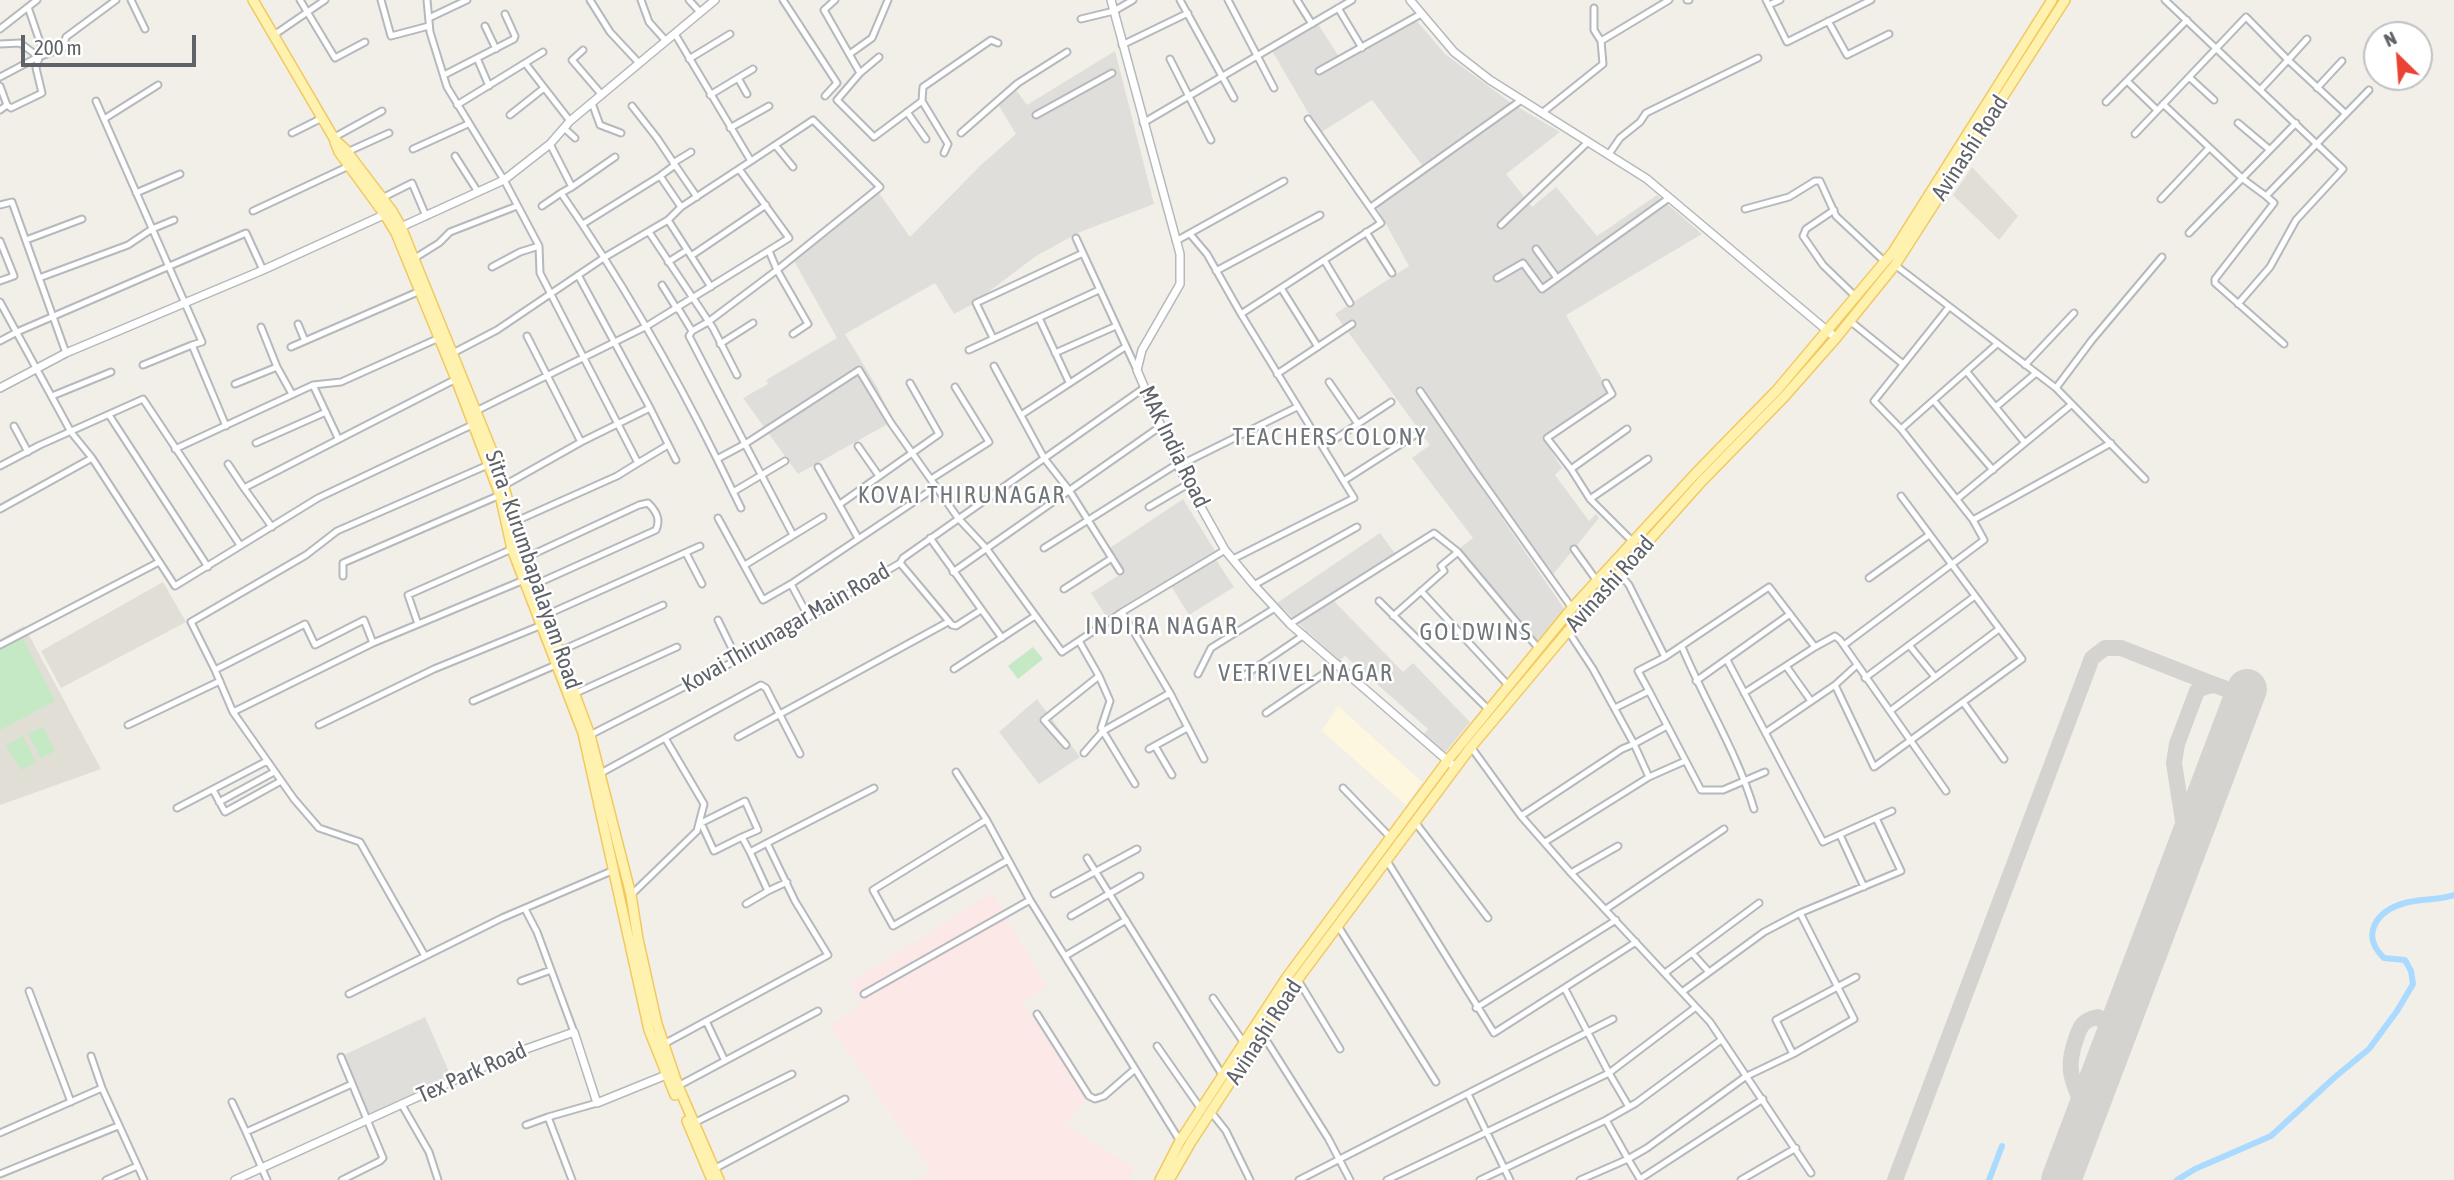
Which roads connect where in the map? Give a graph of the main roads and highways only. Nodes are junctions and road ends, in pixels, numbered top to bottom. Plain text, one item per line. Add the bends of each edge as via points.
1 (253, 0) edge
2 (2052, 0) edge
3 (2065, 0) edge
4 (334, 139) junction
5 (388, 213) junction
6 (1890, 264) junction
7 (1832, 335) junction
8 (501, 490) junction
9 (545, 621) junction
10 (670, 1073) junction
11 (1206, 1110) junction
12 (1166, 1178) edge
13 (712, 1180) edge
14 (719, 1180) edge

1 - 4 main road, Sitra - Kurumbapalayam Road
2 - 6 main road, Avinashi Road
3 - 6 main road, Avinashi Road
4 - 5 main road via 349,166
4 - 5 main road, Sitra - Kurumbapalayam Road via 382,198
5 - 8 main road
5 - 8 main road, Sitra - Kurumbapalayam Road via 401,227 415,258 496,461
6 - 7 main road, Avinashi Road via 1856,297
6 - 7 main road, Avinashi Road via 1850,321
7 - 11 main road, Avinashi Road via 1471,747
7 - 11 main road, Avinashi Road via 1633,542 1508,685 1287,978
8 - 9 main road, Sitra - Kurumbapalayam Road
8 - 9 main road via 512,550
9 - 10 main road, Sitra - Kurumbapalayam Road via 576,693 601,773
9 - 10 main road via 583,733 649,1030
10 - 13 main road, Sitra - Kurumbapalayam Road
10 - 14 main road, Sitra - Kurumbapalayam Road
11 - 12 main road, Avinashi Road
11 - 12 main road, Avinashi Road via 1180,1141

